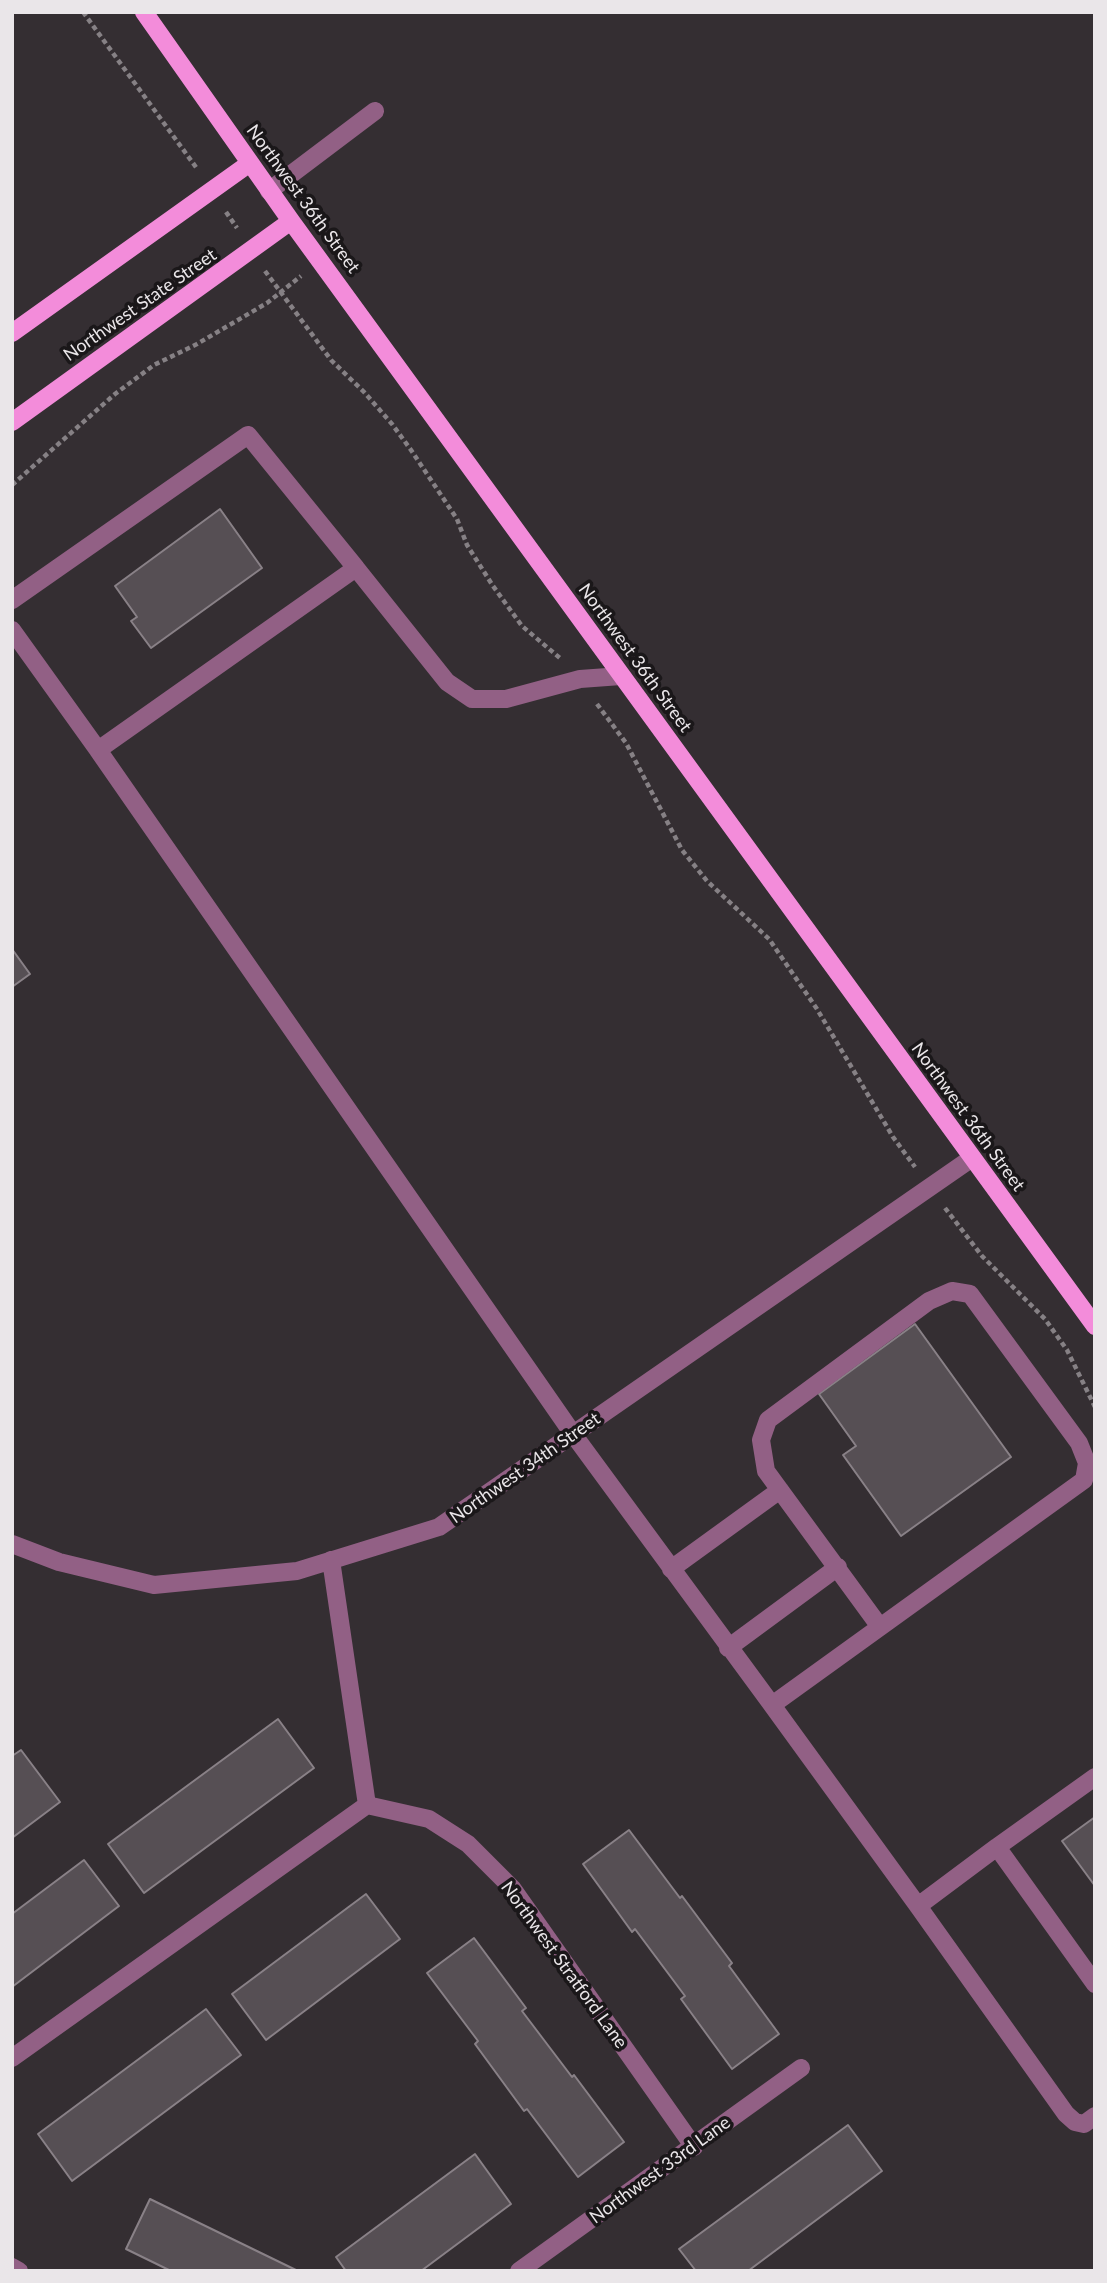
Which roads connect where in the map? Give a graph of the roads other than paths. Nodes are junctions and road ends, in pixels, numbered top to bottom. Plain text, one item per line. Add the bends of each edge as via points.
1 (144, 12) edge
2 (375, 111) dead end
3 (250, 163) junction
4 (270, 191) junction
5 (291, 221) junction
6 (12, 333) edge
7 (12, 422) edge
8 (356, 568) junction
9 (12, 600) edge
10 (12, 630) edge
11 (621, 676) junction
12 (98, 750) junction
13 (972, 1158) junction
14 (1095, 1326) edge
15 (573, 1434) junction
16 (780, 1490) junction
17 (14, 1550) edge
18 (331, 1560) junction
19 (838, 1567) junction
20 (671, 1569) junction
21 (880, 1627) junction
22 (729, 1648) junction
23 (772, 1705) junction
24 (1095, 1777) edge
25 (367, 1805) junction
26 (997, 1847) junction
27 (918, 1906) junction
28 (1095, 1984) edge
29 (12, 2058) edge
30 (801, 2068) dead end
31 (1095, 2116) edge
32 (694, 2147) junction
33 (12, 2267) edge
34 (19, 2271) edge
35 (519, 2271) edge

1 - 3 main road, Northwest 36th Street
2 - 4 street
3 - 4 main road, Northwest 36th Street
3 - 6 main road
4 - 5 main road, Northwest 36th Street
5 - 7 main road, Northwest State Street
5 - 11 main road, Northwest 36th Street
8 - 9 street via 248,435
8 - 11 street via 447,682 472,699 506,699 580,679
8 - 12 street
10 - 12 street
11 - 13 main road, Northwest 36th Street
12 - 15 street
13 - 14 main road, Northwest 36th Street
13 - 15 street, Northwest 34th Street
15 - 18 street, Northwest 34th Street via 439,1527
15 - 20 street
16 - 19 street
16 - 20 street
16 - 21 street via 766,1471 761,1440 768,1420 929,1301 952,1291 970,1294 1079,1443 1087,1463 1084,1480
17 - 18 street, Northwest 34th Street via 155,1585 298,1571
18 - 25 street
19 - 21 street
19 - 22 street
20 - 22 street
21 - 23 street
22 - 23 street
23 - 27 street
24 - 26 street
25 - 29 street
25 - 32 street, Northwest Stratford Lane via 429,1819 468,1844 512,1888
26 - 27 street
26 - 28 street
27 - 31 street via 1066,2114 1084,2123
30 - 32 street, Northwest 33rd Lane
32 - 35 street, Northwest 33rd Lane
33 - 34 street

